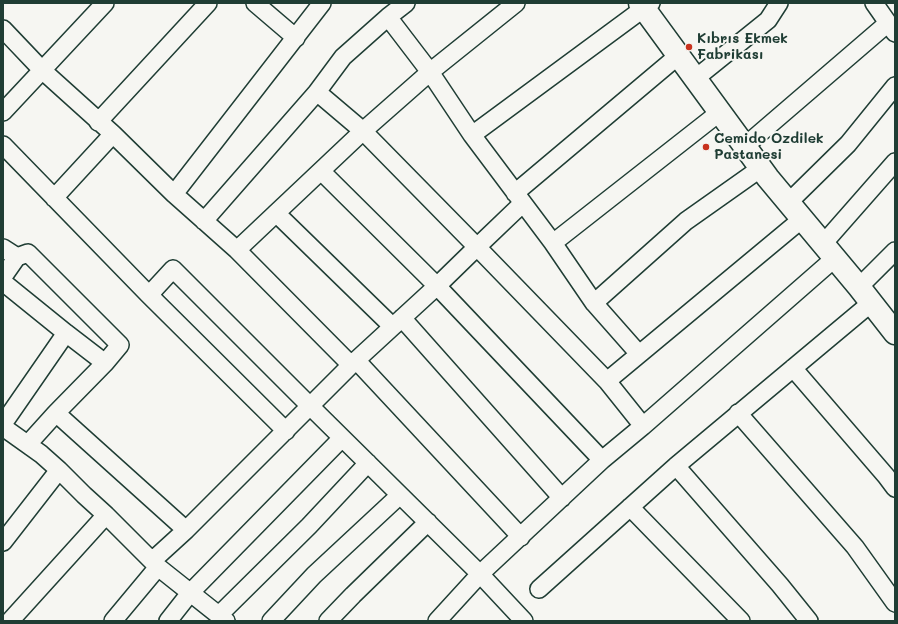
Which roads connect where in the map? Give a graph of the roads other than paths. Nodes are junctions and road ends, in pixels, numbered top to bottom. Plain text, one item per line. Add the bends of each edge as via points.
1 (105, 3) edge
2 (208, 3) edge
3 (255, 3) edge
4 (322, 3) edge
5 (406, 3) edge
6 (516, 3) edge
7 (779, 3) edge
8 (874, 3) edge
9 (645, 5) edge
10 (388, 17) junction
11 (892, 28) edge
12 (3, 29) edge
13 (296, 38) junction
14 (679, 55) junction
15 (42, 70) junction
16 (430, 72) junction
17 (696, 78) junction
18 (895, 86) edge
19 (317, 92) junction
20 (3, 112) edge
21 (720, 112) junction
22 (98, 122) junction
23 (362, 131) junction
24 (113, 134) junction
25 (472, 135) junction
26 (3, 146) edge
27 (745, 146) junction
28 (895, 162) edge
29 (761, 168) junction
30 (321, 171) junction
31 (174, 194) junction
32 (54, 198) junction
33 (519, 198) junction
34 (789, 202) junction
35 (276, 213) junction
36 (802, 219) junction
37 (204, 221) junction
38 (553, 242) junction
39 (477, 247) junction
40 (237, 250) junction
41 (895, 250) edge
42 (829, 251) junction
43 (10, 253) edge
44 (3, 277) edge
45 (3, 282) edge
46 (437, 286) junction
47 (149, 295) junction
48 (865, 295) junction
49 (594, 303) junction
50 (397, 322) junction
51 (66, 333) junction
52 (895, 333) edge
53 (639, 354) junction
54 (354, 362) junction
55 (105, 363) junction
56 (793, 368) junction
57 (607, 381) junction
58 (310, 406) junction
59 (56, 413) junction
60 (738, 413) junction
61 (3, 425) edge
62 (643, 426) junction
63 (286, 431) junction
64 (342, 438) junction
65 (28, 444) junction
66 (602, 460) junction
67 (368, 463) junction
68 (676, 466) junction
69 (59, 470) junction
70 (895, 488) edge
71 (400, 495) junction
72 (562, 498) junction
73 (630, 506) junction
74 (106, 515) junction
75 (428, 522) junction
76 (186, 530) junction
77 (521, 537) junction
78 (3, 542) edge
79 (155, 564) junction
80 (480, 574) junction
81 (539, 589) dead end
82 (190, 593) junction
83 (895, 603) edge
84 (223, 618) edge
85 (10, 621) edge
86 (113, 621) edge
87 (168, 621) edge
88 (271, 621) edge
89 (328, 621) edge
90 (437, 621) edge
91 (524, 621) edge
92 (740, 621) edge
93 (809, 621) edge

1 - 15 street
2 - 22 street
3 - 13 street
4 - 13 street
5 - 10 street
6 - 16 street
7 - 17 street via 768,20
8 - 11 street
9 - 14 main road
9 - 25 street
10 - 16 street
10 - 19 street via 343,57
11 - 27 street
12 - 15 street
13 - 31 street
14 - 17 main road
14 - 33 street
15 - 20 street
15 - 22 street
16 - 23 street
16 - 25 street
17 - 21 main road
18 - 34 street via 848,144
19 - 23 street
19 - 37 street
21 - 27 main road
21 - 38 street
22 - 24 street
23 - 30 street
23 - 39 street
24 - 31 street
24 - 32 street
25 - 33 street
26 - 32 street
27 - 29 main road
28 - 42 street
29 - 34 main road
29 - 49 street via 686,221
30 - 35 street
30 - 46 street
31 - 37 street
32 - 47 street
33 - 38 street
33 - 39 street
34 - 36 main road
35 - 40 street
35 - 50 street
36 - 42 main road
36 - 53 street
37 - 40 street
38 - 49 street
39 - 46 street
39 - 57 street
40 - 54 street
41 - 48 street
42 - 48 main road
42 - 62 street
43 - 44 street
43 - 55 street via 28,252 120,345
45 - 51 street
46 - 50 street
46 - 66 street
47 - 58 street via 173,269
47 - 63 street
48 - 52 main road
48 - 56 street
49 - 53 street
50 - 54 street
50 - 72 street
51 - 55 street
51 - 61 street
53 - 57 street
54 - 58 street
54 - 77 street
55 - 59 street
56 - 60 street
56 - 70 street
57 - 62 street
58 - 63 street
58 - 64 street
59 - 65 street
59 - 76 street
60 - 68 street
60 - 83 street via 855,547
61 - 65 street
62 - 66 street
63 - 76 street
64 - 67 street
64 - 82 street
65 - 69 street
66 - 72 street
67 - 71 street
67 - 84 street
68 - 73 street
68 - 93 street
69 - 74 street
69 - 78 street
71 - 75 street
71 - 88 street via 314,575
72 - 77 street
73 - 81 street
73 - 92 street
74 - 79 street
74 - 85 street
75 - 80 street
75 - 89 street
76 - 79 street
77 - 80 street
79 - 82 street
79 - 86 street
80 - 90 street
80 - 91 street
82 - 84 street
82 - 87 street

